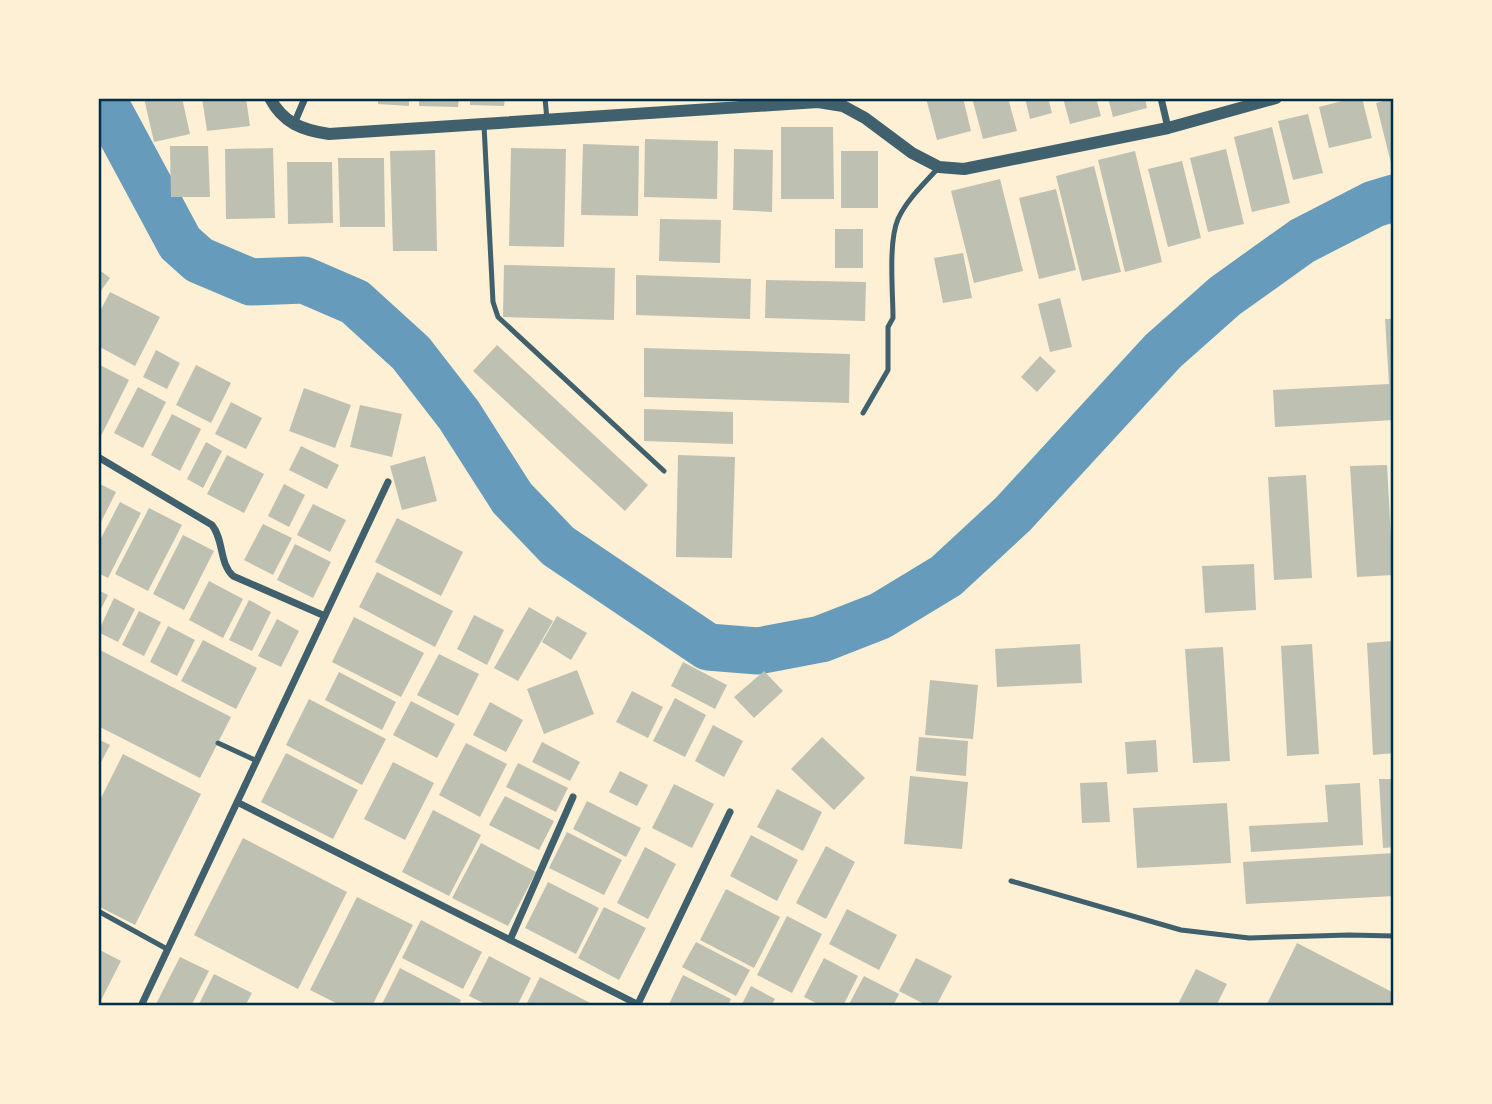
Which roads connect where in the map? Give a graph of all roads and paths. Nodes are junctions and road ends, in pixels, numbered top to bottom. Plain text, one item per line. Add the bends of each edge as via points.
1 (270, 98) edge
2 (305, 98) edge
3 (545, 98) edge
4 (1161, 98) edge
5 (1276, 98) edge
6 (547, 120) junction
7 (293, 125) junction
8 (484, 125) junction
9 (1168, 128) junction
10 (939, 167) junction
11 (863, 413) dead end
12 (98, 457) edge
13 (664, 471) dead end
14 (388, 482) dead end
15 (325, 616) junction
16 (218, 743) dead end
17 (257, 761) junction
18 (573, 797) dead end
19 (237, 802) junction
20 (730, 812) dead end
21 (1011, 881) dead end
22 (98, 911) edge
23 (1394, 936) edge
24 (510, 940) junction
25 (167, 949) junction
26 (639, 1005) edge
27 (141, 1006) edge

1 - 7 street
2 - 7 street
3 - 6 lane
4 - 9 street
5 - 9 street
6 - 8 street
6 - 10 street via 818,102 843,106
7 - 8 street via 329,134
8 - 13 lane via 493,302 498,317
9 - 10 street via 964,169
10 - 11 lane via 898,219 888,370
12 - 15 street via 212,525 220,538 227,571 233,576
14 - 15 street
15 - 17 street
16 - 17 lane
17 - 19 street
18 - 24 street
19 - 24 street
19 - 25 street
20 - 26 street
21 - 23 lane via 1181,930 1249,938
22 - 25 lane
24 - 26 street
25 - 27 street

